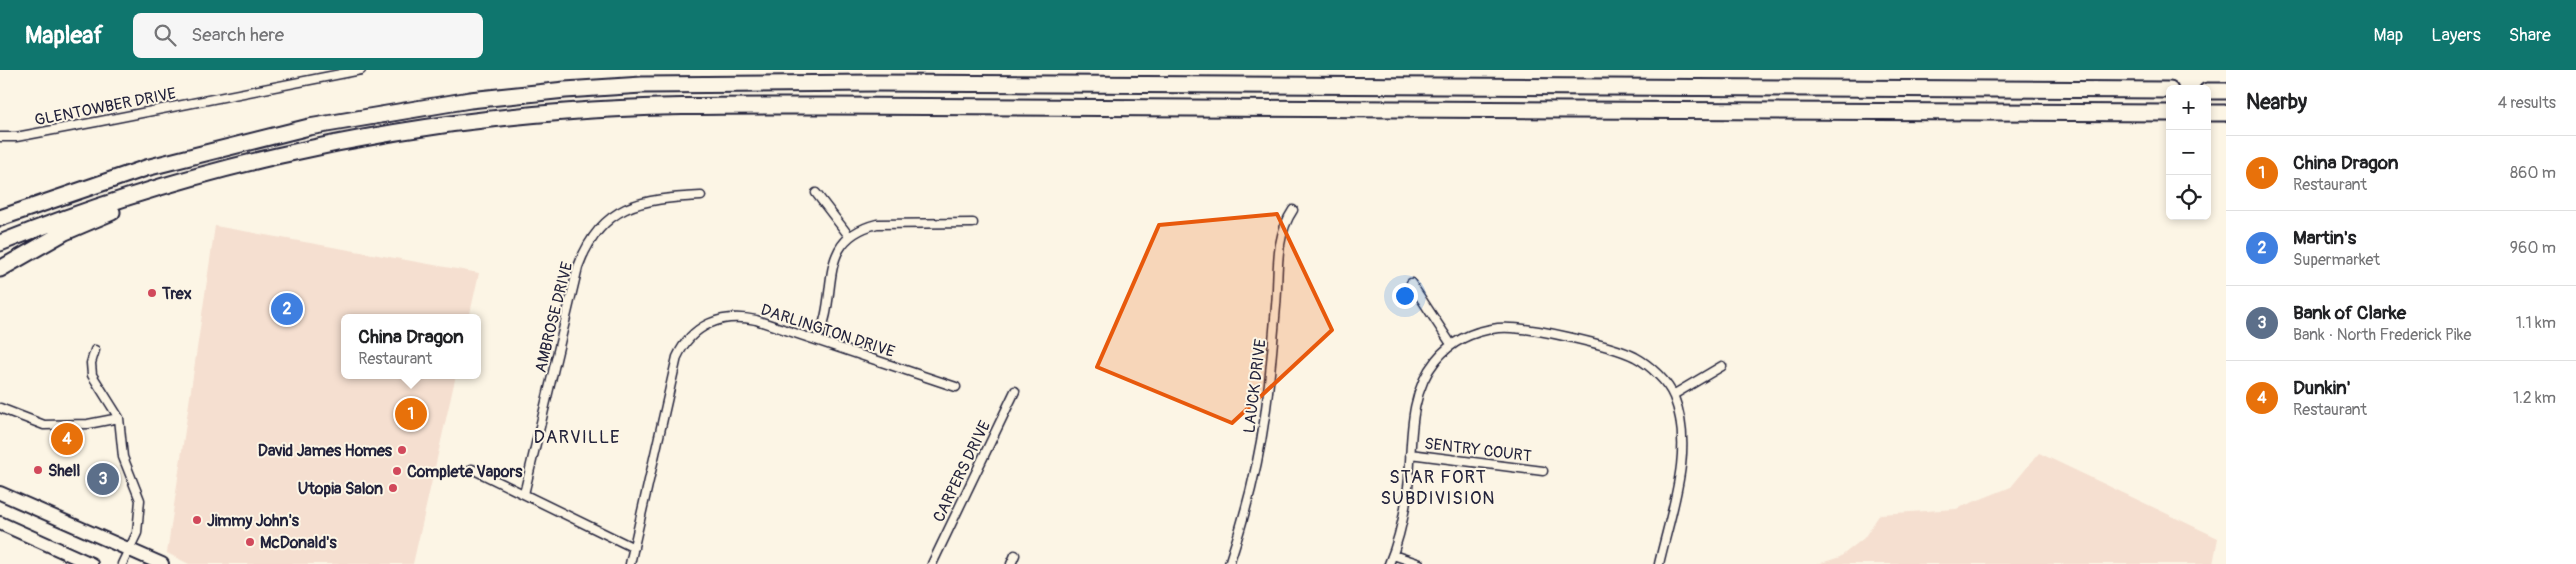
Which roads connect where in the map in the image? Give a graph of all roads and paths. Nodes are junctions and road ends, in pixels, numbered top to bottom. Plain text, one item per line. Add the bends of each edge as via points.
1 (361, 70) edge
2 (2166, 90) edge
3 (2211, 91) edge
4 (2226, 91) edge
5 (2166, 113) edge
6 (2211, 113) edge
7 (2226, 113) edge
8 (0, 137) edge
9 (322, 148) junction
10 (146, 168) junction
11 (816, 193) dead end
12 (701, 196) dead end
13 (1293, 210) dead end
14 (0, 211) edge
15 (0, 218) edge
16 (974, 223) dead end
17 (849, 236) junction
18 (0, 243) edge
19 (0, 268) edge
20 (1411, 283) dead end
21 (816, 339) junction
22 (1451, 344) junction
23 (95, 350) dead end
24 (1722, 366) dead end
25 (956, 387) dead end
26 (1015, 391) dead end
27 (1673, 395) junction
28 (0, 408) edge
29 (119, 418) junction
30 (1410, 454) junction
31 (472, 469) dead end
32 (1543, 472) dead end
33 (0, 493) edge
34 (524, 494) junction
35 (0, 523) edge
36 (130, 548) junction
37 (634, 548) junction
38 (1015, 555) dead end
39 (1393, 555) junction
40 (92, 564) edge
41 (122, 564) edge
42 (162, 564) edge
43 (630, 564) edge
44 (932, 564) edge
45 (1011, 564) edge
46 (1229, 564) edge
47 (1389, 564) edge
48 (1420, 564) edge
49 (1659, 564) edge

1 - 8 street, GLENTOWBER DRIVE via 60,129
2 - 10 highway via 651,84 504,96 362,116 265,136
3 - 4 highway
5 - 9 highway via 682,106 515,117
6 - 7 highway
9 - 18 highway via 168,185
9 - 19 highway via 219,175 126,206 65,232
10 - 14 highway
10 - 15 highway
11 - 17 street
12 - 34 street, AMBROSE DRIVE via 653,199 630,206 610,217 588,244 578,267
13 - 46 street, LAUCK DRIVE via 1280,241 1273,348 1259,451 1245,514
16 - 17 street via 877,224
17 - 21 street via 834,258 824,322
20 - 22 street
21 - 25 street, DARLINGTON DRIVE
21 - 37 street, DARLINGTON DRIVE via 736,317 714,321 689,337 677,357
22 - 27 street via 1466,336 1498,328 1532,330 1634,357 1659,376
22 - 30 street via 1422,382 1414,411
23 - 29 street via 92,375
24 - 27 street
26 - 44 street, CARPERS DRIVE
27 - 49 street via 1681,419 1683,452
28 - 29 street via 44,424 88,424
29 - 36 street via 123,457 137,488 140,506 140,524
30 - 32 street, SENTRY COURT
30 - 39 street via 1406,503
31 - 34 street
33 - 36 main road
34 - 37 street
35 - 40 main road
36 - 41 street
36 - 42 main road
37 - 43 street, DARLINGTON DRIVE
38 - 45 street
39 - 47 street
39 - 48 street

